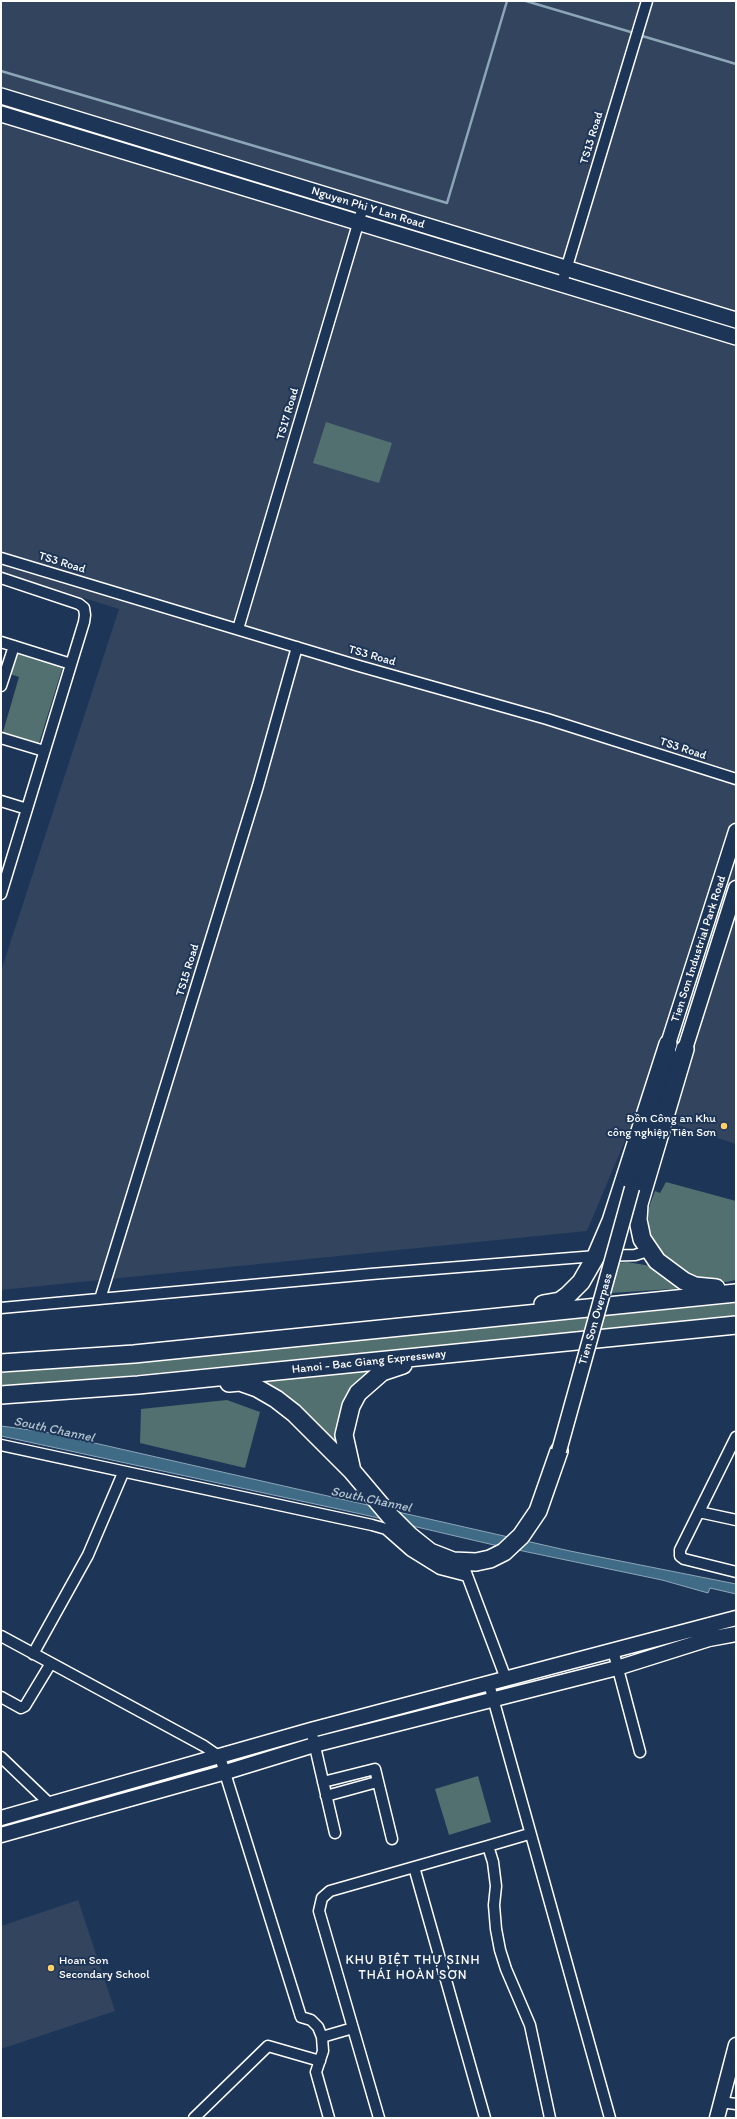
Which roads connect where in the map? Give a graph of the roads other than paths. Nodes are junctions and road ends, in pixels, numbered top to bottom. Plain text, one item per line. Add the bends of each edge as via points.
1 (647, 1) edge
2 (1, 96) edge
3 (1, 114) edge
4 (361, 214) junction
5 (566, 268) junction
6 (562, 283) junction
7 (736, 320) edge
8 (736, 337) edge
9 (1, 558) edge
10 (1, 578) edge
11 (238, 629) junction
12 (1, 642) edge
13 (14, 646) junction
14 (297, 647) junction
15 (70, 664) junction
16 (1, 686) edge
17 (1, 738) edge
18 (44, 751) junction
19 (736, 779) edge
20 (1, 801) edge
21 (27, 809) junction
22 (736, 831) edge
23 (736, 888) edge
24 (1, 894) edge
25 (668, 1044) junction
26 (685, 1049) junction
27 (666, 1082) junction
28 (648, 1251) junction
29 (596, 1256) junction
30 (736, 1286) edge
31 (736, 1293) edge
32 (100, 1299) junction
33 (1, 1308) edge
34 (736, 1325) edge
35 (615, 1337) junction
36 (134, 1354) junction
37 (1, 1362) edge
38 (1, 1396) edge
39 (736, 1437) edge
40 (1, 1445) edge
41 (559, 1451) joint
42 (352, 1471) junction
43 (123, 1473) junction
44 (699, 1512) junction
45 (736, 1520) edge
46 (464, 1569) junction
47 (736, 1572) edge
48 (736, 1618) edge
49 (736, 1634) edge
50 (1, 1636) edge
51 (613, 1650) junction
52 (33, 1654) junction
53 (51, 1663) junction
54 (617, 1668) junction
55 (506, 1679) junction
56 (488, 1684) junction
57 (1, 1697) edge
58 (493, 1700) junction
59 (311, 1730) junction
60 (314, 1745) junction
61 (640, 1752) dead end
62 (1, 1757) edge
63 (220, 1757) junction
64 (226, 1772) junction
65 (323, 1782) junction
66 (377, 1782) junction
67 (326, 1796) junction
68 (50, 1804) junction
69 (1, 1818) edge
70 (335, 1834) dead end
71 (529, 1834) junction
72 (1, 1835) edge
73 (392, 1839) dead end
74 (488, 1846) junction
75 (414, 1867) junction
76 (353, 2028) junction
77 (322, 2037) junction
78 (736, 2045) edge
79 (320, 2061) junction
80 (720, 2102) junction
81 (736, 2104) edge
82 (194, 2118) edge
83 (328, 2118) edge
84 (379, 2118) edge
85 (485, 2118) edge
86 (550, 2118) edge
87 (610, 2118) edge
88 (717, 2118) edge

1 - 5 street, TS13 Road
2 - 4 main road, Nguyen Phi Y Lan Road
3 - 4 main road, Nguyen Phi Y Lan Road
4 - 5 main road, Nguyen Phi Y Lan Road
4 - 6 main road, Nguyen Phi Y Lan Road
4 - 11 street, TS17 Road
5 - 6 street, TS13 Road
5 - 7 main road, Nguyen Phi Y Lan Road
6 - 8 main road, Nguyen Phi Y Lan Road
9 - 11 street, TS3 Road
10 - 15 street via 79,604 84,608 84,622
11 - 14 street, TS3 Road
12 - 13 street
13 - 15 street
13 - 16 street
14 - 19 street, TS3 Road via 547,719
14 - 32 street, TS15 Road via 258,786
15 - 18 street
17 - 18 street
18 - 21 street
20 - 21 street
21 - 24 street
22 - 25 main road, Tien Son Industrial Park Road
23 - 26 main road, Tien Son Industrial Park Road
25 - 27 main road, Tien Son Industrial Park Road
25 - 29 highway via 611,1221
26 - 27 main road, Tien Son Industrial Park Road
26 - 28 highway via 639,1204 638,1220 642,1239
27 - 41 main road, Tien Son Overpass, bridge via 632,1188
28 - 29 street via 635,1255
28 - 30 highway via 669,1271 695,1286
29 - 32 street
29 - 36 highway via 581,1282 560,1301 203,1340
31 - 36 highway
32 - 33 street
34 - 35 highway, Hanoi - Bac Giang Expressway
35 - 38 highway, Hanoi - Bac Giang Expressway via 138,1386
35 - 42 highway via 538,1351 401,1365 382,1372 369,1382 351,1406 344,1436
36 - 37 highway
38 - 42 highway via 68,1397 240,1382 257,1388 288,1408
39 - 44 street
40 - 43 street
41 - 46 highway via 541,1503 526,1531 504,1552
42 - 46 highway via 410,1536 434,1554
43 - 46 street via 177,1482 372,1525 386,1530 411,1551 440,1569
43 - 52 street via 88,1554
44 - 45 street
44 - 47 street via 680,1550 680,1556
46 - 55 street
48 - 51 main road
49 - 54 main road via 708,1639
50 - 52 street
51 - 54 street
51 - 55 main road
52 - 53 street
53 - 57 street via 25,1706 21,1708
53 - 63 street
54 - 58 main road
54 - 61 street
55 - 56 main road
56 - 58 street
56 - 59 main road
58 - 60 main road
58 - 71 street
59 - 60 street
59 - 63 main road
60 - 64 main road
60 - 65 street
62 - 68 street
63 - 64 street
63 - 68 main road
64 - 72 main road
64 - 77 street via 301,2018 311,2020 318,2026
65 - 66 street via 374,1769
65 - 67 street
66 - 67 street
66 - 73 street
67 - 70 street
68 - 69 main road
71 - 74 street
71 - 87 street
74 - 75 street
74 - 86 street via 496,1886 494,1905 500,1950 530,2025
75 - 76 street via 330,1891 322,1898 319,1910
75 - 85 street
76 - 77 street
76 - 84 street
77 - 79 street via 323,2051
78 - 80 main road
79 - 82 street via 268,2046
79 - 83 street via 316,2072
80 - 81 street
80 - 88 main road

